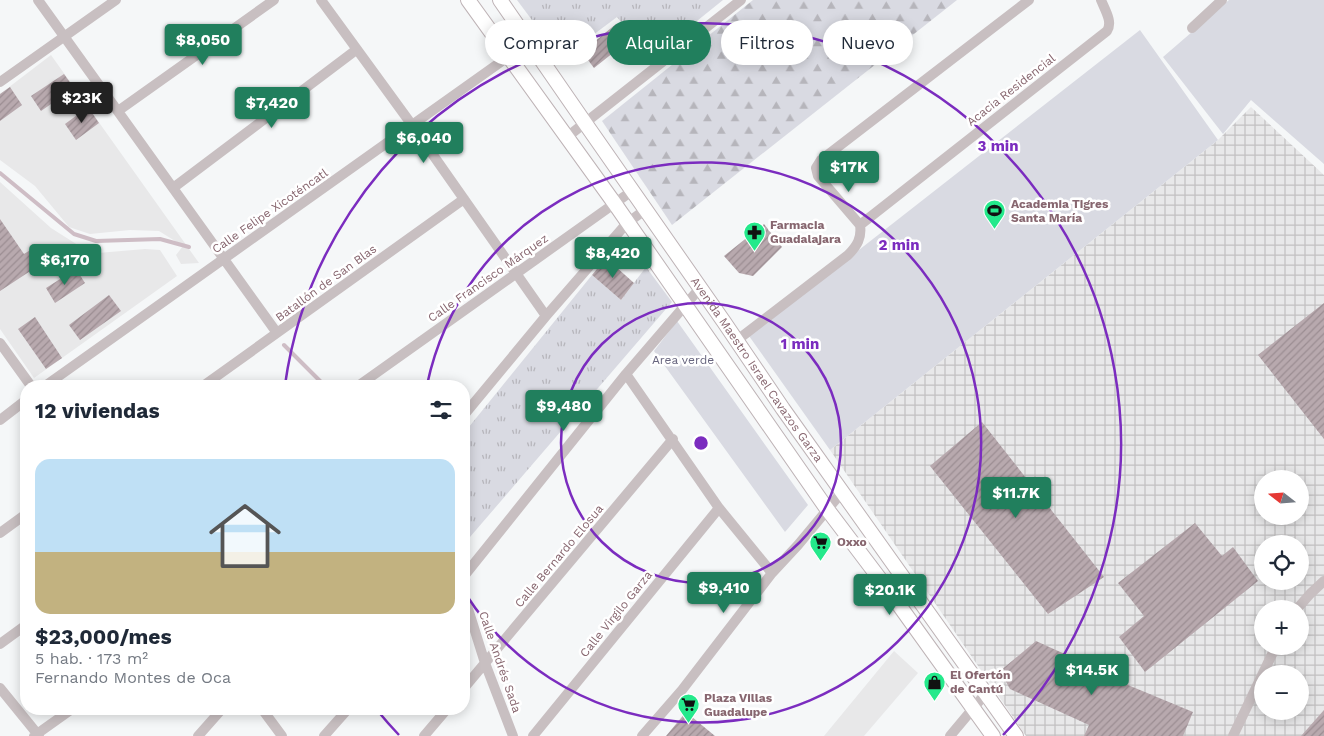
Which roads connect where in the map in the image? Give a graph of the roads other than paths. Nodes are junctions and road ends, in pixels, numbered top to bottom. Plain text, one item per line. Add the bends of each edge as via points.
1 (38, 0) edge
2 (116, 0) edge
3 (274, 0) edge
4 (321, 0) edge
5 (468, 0) edge
6 (500, 0) edge
7 (741, 0) edge
8 (1029, 0) edge
9 (1101, 0) edge
10 (1222, 0) edge
11 (485, 23) edge
12 (1192, 28) dead end
13 (64, 37) junction
14 (356, 50) junction
15 (496, 65) edge
16 (515, 65) edge
17 (0, 82) edge
18 (118, 111) junction
19 (584, 123) junction
20 (412, 125) junction
21 (567, 137) junction
22 (173, 188) junction
23 (632, 191) junction
24 (464, 199) junction
25 (615, 204) junction
26 (645, 210) junction
27 (628, 223) junction
28 (860, 225) junction
29 (223, 259) junction
30 (516, 274) junction
31 (700, 288) junction
32 (684, 305) junction
33 (546, 316) junction
34 (277, 333) junction
35 (736, 341) junction
36 (0, 343) edge
37 (626, 374) junction
38 (27, 380) edge
39 (53, 380) edge
40 (211, 380) edge
41 (366, 380) edge
42 (20, 405) edge
43 (470, 408) edge
44 (0, 420) edge
45 (673, 439) junction
46 (842, 492) junction
47 (719, 508) junction
48 (827, 509) junction
49 (20, 518) edge
50 (0, 533) edge
51 (470, 569) edge
52 (772, 573) junction
53 (1324, 581) edge
54 (1305, 600) edge
55 (470, 615) edge
56 (20, 629) edge
57 (0, 644) edge
58 (1272, 655) edge
59 (485, 663) junction
60 (470, 681) edge
61 (0, 688) edge
62 (986, 693) junction
63 (973, 708) junction
64 (20, 713) edge
65 (21, 715) edge
66 (64, 715) edge
67 (217, 715) edge
68 (266, 715) edge
69 (343, 715) edge
70 (442, 715) edge
71 (1002, 718) junction
72 (37, 735) edge
73 (990, 735) edge
74 (198, 736) edge
75 (282, 736) edge
76 (324, 736) edge
77 (424, 736) edge
78 (513, 736) edge
79 (533, 736) edge
80 (642, 736) edge
81 (950, 736) edge
82 (1016, 736) edge
83 (1234, 736) edge

1 - 13 street
2 - 13 street
3 - 18 street
4 - 14 street
5 - 11 main road, Avenida Maestro Israel Cavazos Garza
6 - 19 main road, Avenida Maestro Israel Cavazos Garza
7 - 19 street
8 - 28 street via 821,160 816,168 818,176
9 - 28 street, Acacia Residencial via 1110,22 1107,31
10 - 12 street
13 - 17 street
13 - 18 street
14 - 20 street
14 - 22 street
15 - 20 street, Calle Felipe Xicoténcatl
16 - 21 main road, Avenida Maestro Israel Cavazos Garza
18 - 22 street
19 - 21 street
19 - 23 main road, Avenida Maestro Israel Cavazos Garza
20 - 24 street
20 - 29 street, Calle Felipe Xicoténcatl
21 - 25 main road, Avenida Maestro Israel Cavazos Garza
22 - 29 street
23 - 25 street, Calle Francisco Márquez
23 - 26 main road, Avenida Maestro Israel Cavazos Garza
24 - 30 street
24 - 34 street, Batallón de San Blas
25 - 27 main road, Avenida Maestro Israel Cavazos Garza
25 - 30 street, Calle Francisco Márquez
26 - 27 street
26 - 31 main road, Avenida Maestro Israel Cavazos Garza
27 - 32 main road, Avenida Maestro Israel Cavazos Garza
27 - 33 street
28 - 35 street via 860,240 848,255
29 - 34 street
29 - 39 street, Calle Felipe Xicoténcatl
30 - 33 street
30 - 41 street, Calle Francisco Márquez
31 - 32 street
31 - 35 main road, Avenida Maestro Israel Cavazos Garza
32 - 37 street
32 - 48 main road, Avenida Maestro Israel Cavazos Garza
33 - 43 street
34 - 40 street, Batallón de San Blas
35 - 46 main road, Avenida Maestro Israel Cavazos Garza
36 - 38 street
37 - 45 street
37 - 51 street
42 - 44 street
45 - 47 street
45 - 59 street, Calle Bernardo Elosua
46 - 48 street
46 - 62 main road, Avenida Maestro Israel Cavazos Garza
47 - 52 street
47 - 79 street, Calle Virgilo Garza
48 - 52 street
48 - 63 main road, Avenida Maestro Israel Cavazos Garza
49 - 50 street
52 - 80 street via 682,690
53 - 54 street
55 - 59 street, Calle Andrés Sada
56 - 57 street
58 - 83 street
59 - 60 street, Calle Bernardo Elosua
59 - 78 street, Calle Andrés Sada
61 - 64 street
62 - 63 street
62 - 71 main road, Avenida Maestro Israel Cavazos Garza
63 - 73 main road, Avenida Maestro Israel Cavazos Garza
63 - 81 street
65 - 72 street
66 - 72 street
67 - 74 street
68 - 75 street
69 - 76 street
70 - 77 street
71 - 73 street
71 - 82 main road, Avenida Maestro Israel Cavazos Garza

